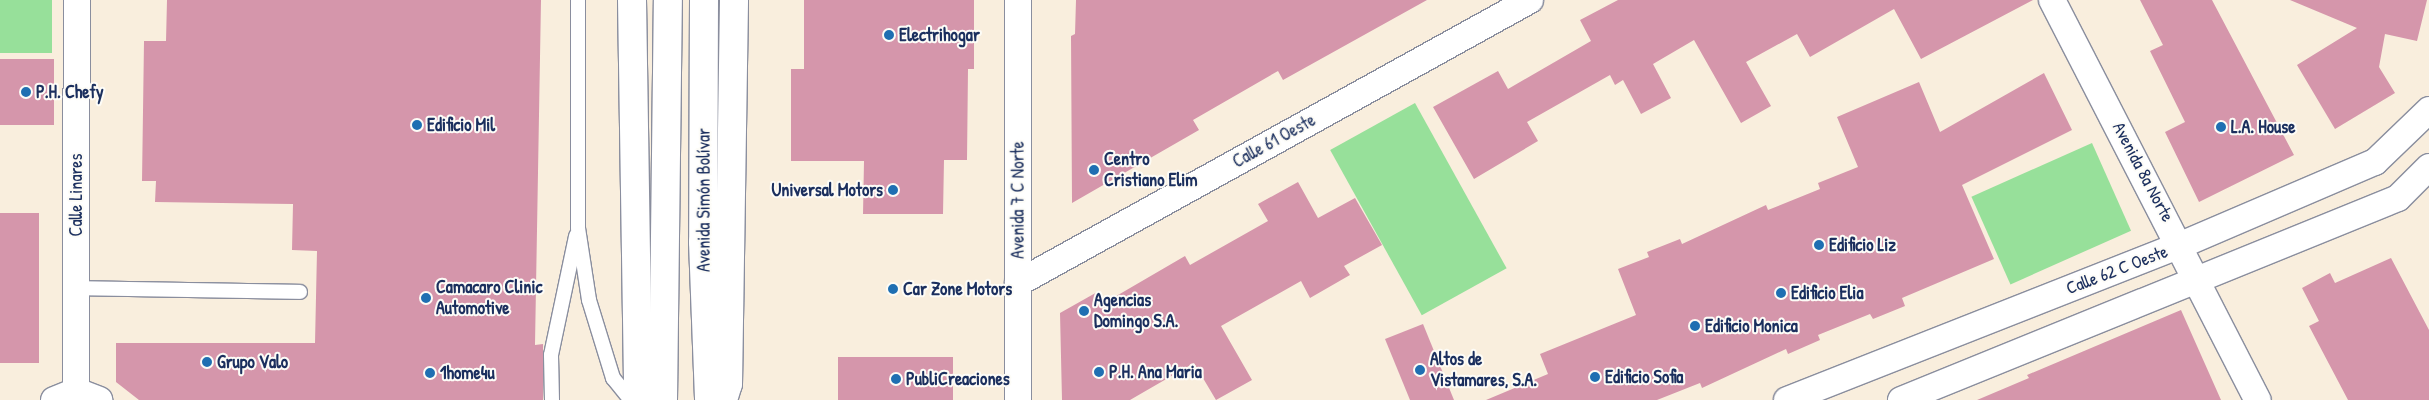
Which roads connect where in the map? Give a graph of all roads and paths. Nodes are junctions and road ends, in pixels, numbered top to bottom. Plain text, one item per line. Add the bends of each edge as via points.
1 (77, 0) edge
2 (578, 0) edge
3 (632, 0) edge
4 (668, 0) edge
5 (704, 0) edge
6 (734, 0) edge
7 (1018, 0) edge
8 (1530, 0) edge
9 (2052, 0) edge
10 (2429, 110) edge
11 (2429, 168) edge
12 (578, 228) junction
13 (2181, 245) junction
14 (2199, 281) junction
15 (1018, 283) junction
16 (76, 288) junction
17 (300, 292) dead end
18 (76, 397) edge
19 (552, 400) edge
20 (631, 400) edge
21 (638, 400) edge
22 (663, 400) edge
23 (709, 400) edge
24 (723, 400) edge
25 (1018, 400) edge
26 (1787, 400) edge
27 (1901, 400) edge
28 (2258, 400) edge

1 - 16 street, Calle Linares
2 - 12 lane
3 - 21 main road
4 - 22 main road, Avenida Simón Bolívar
5 - 23 main road, Avenida Simón Bolívar via 703,242
6 - 24 main road via 728,384
7 - 15 street, Avenida 7 C Norte
8 - 15 street, Calle 61 Oeste
9 - 13 street, Avenida 8a Norte
10 - 13 street, Calle 62 C Oeste via 2375,162
11 - 14 street via 2398,198
12 - 19 lane via 551,355
12 - 20 lane via 592,309 614,378
13 - 14 street, Avenida 8a Norte
13 - 26 street, Calle 62 C Oeste
14 - 27 street
14 - 28 street, Avenida 8a Norte
15 - 25 street, Avenida 7 C Norte
16 - 17 lane
16 - 18 street, Calle Linares

